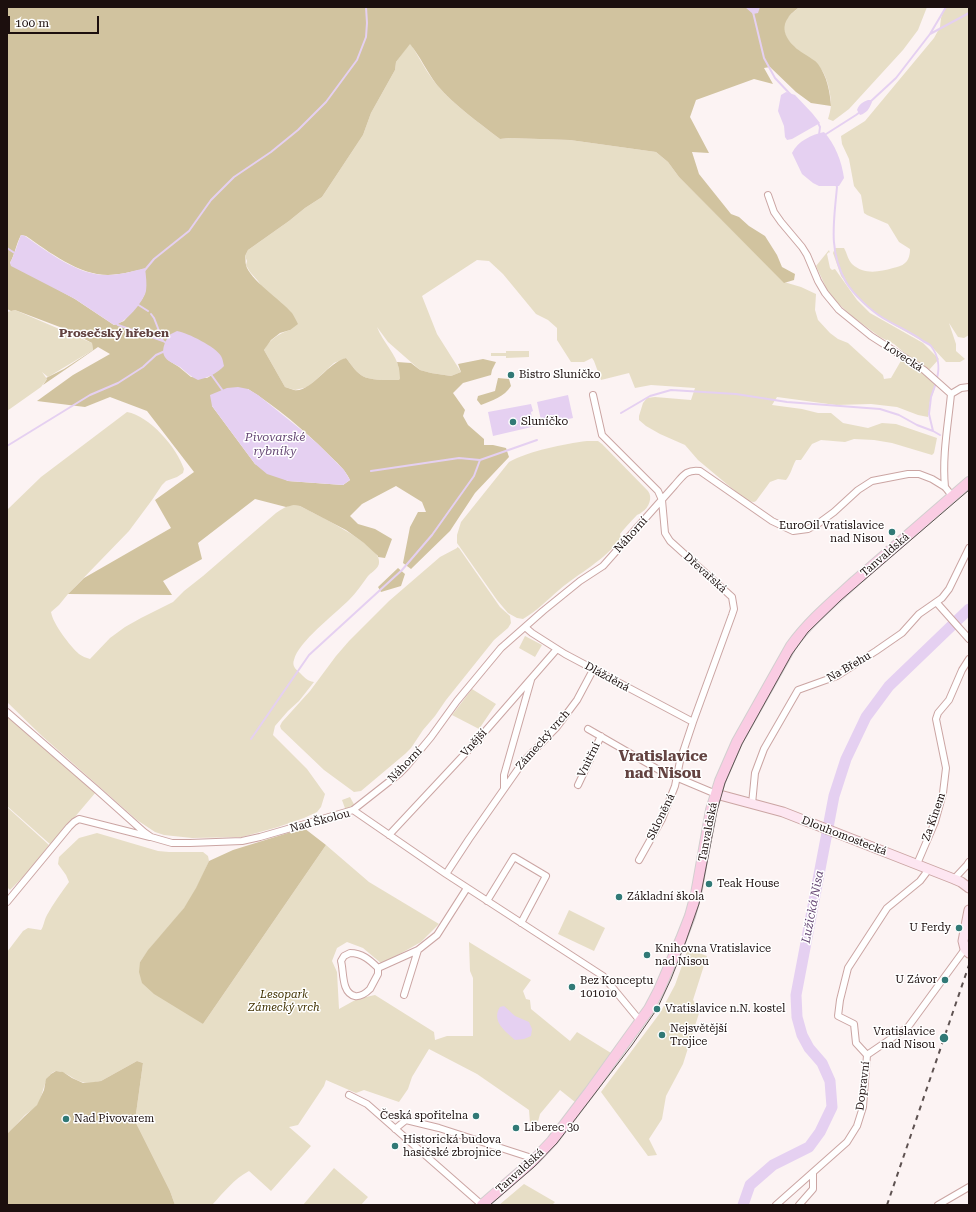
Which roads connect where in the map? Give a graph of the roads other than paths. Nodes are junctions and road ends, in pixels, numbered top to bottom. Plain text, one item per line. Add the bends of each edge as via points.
1 (768, 195) dead end
2 (969, 387) edge
3 (951, 394) junction
4 (593, 395) dead end
5 (969, 482) edge
6 (946, 488) junction
7 (953, 497) junction
8 (662, 500) junction
9 (969, 548) edge
10 (937, 603) junction
11 (525, 627) junction
12 (969, 639) edge
13 (557, 650) junction
14 (969, 659) edge
15 (593, 670) junction
16 (531, 678) junction
17 (7, 712) edge
18 (693, 722) junction
19 (588, 729) dead end
20 (601, 736) junction
21 (677, 778) junction
22 (578, 784) dead end
23 (504, 788) junction
24 (716, 794) junction
25 (752, 804) junction
26 (353, 810) junction
27 (389, 835) junction
28 (151, 837) junction
29 (639, 860) dead end
30 (969, 862) edge
31 (917, 864) junction
32 (929, 869) junction
33 (446, 874) junction
34 (954, 879) junction
35 (467, 888) junction
36 (969, 888) edge
37 (487, 901) junction
38 (7, 902) edge
39 (969, 910) edge
40 (521, 923) junction
41 (418, 950) junction
42 (967, 951) edge
43 (378, 968) junction
44 (404, 995) dead end
45 (642, 1022) junction
46 (867, 1055) junction
47 (349, 1095) dead end
48 (395, 1129) junction
49 (535, 1159) junction
50 (813, 1173) junction
51 (969, 1187) edge
52 (482, 1205) edge
53 (776, 1205) edge
54 (799, 1205) edge
55 (938, 1205) edge

1 - 3 street, Lovecká via 774,212 802,247 825,293 839,310 871,336 924,370
2 - 3 street
3 - 6 street via 944,455
4 - 8 street, Dřevařská via 602,435 658,491
5 - 7 main road, Tanvaldská
6 - 7 street, Náhorní
6 - 8 street, Náhorní via 915,474 872,481 819,523 808,529 793,531 772,521 700,471 692,470 686,473
7 - 24 main road, Tanvaldská via 831,603 798,636 737,742
8 - 11 street, Náhorní via 603,566 580,581
8 - 18 street, Dřevařská via 665,533 670,541 732,597 734,604
9 - 10 street, Na Břehu via 949,589
10 - 12 street
10 - 25 street, Na Břehu via 919,614 902,633 844,672 798,690 764,749 755,773
11 - 13 street, Dlážděná
11 - 26 street, Náhorní via 501,648 406,767
13 - 15 street, Dlážděná
13 - 16 street, Vnější
14 - 31 street, Za Kinem via 949,700 936,719 946,768 943,793 935,822
15 - 18 street, Dlážděná
15 - 23 street, Zámecký vrch via 577,700 556,728 523,762
16 - 23 street, Zámecký vrch via 504,775
16 - 27 street, Vnější
17 - 28 street, Nad Školou
18 - 21 street, Dřevařská
19 - 20 street
20 - 21 street via 658,770
20 - 22 street, Vnitřní
21 - 24 street
21 - 29 street, Skloněná via 662,819
23 - 33 street, Zámecký vrch
24 - 25 street, Dlouhomostecká
24 - 45 main road, Tanvaldská via 690,916 659,990
25 - 31 street, Dlouhomostecká via 783,812
26 - 27 street, Nad Školou
26 - 28 street, Nad Školou via 242,840 178,843
27 - 33 street, Nad Školou
28 - 38 street, Nad Školou via 79,819 69,827
30 - 34 street
31 - 32 street, Dlouhomostecká
32 - 34 street, Dlouhomostecká
32 - 46 street via 920,881 887,908 848,968 838,1016 854,1024 856,1043
33 - 35 street, Nad Školou
34 - 36 street, Dlouhomostecká
35 - 37 street, Nad Školou
35 - 41 street via 437,935
37 - 40 street, Nad Školou
37 - 40 street via 514,857 546,876
39 - 42 street via 963,941
40 - 45 street, Nad Školou via 603,976
41 - 43 street
41 - 44 street
42 - 46 street, Dopravní via 908,1027
43 - 43 street via 378,974 368,991 360,996 348,992 342,976 341,961 344,956 357,953
45 - 49 main road, Tanvaldská via 565,1125
46 - 50 street, Dopravní via 863,1107 857,1126 846,1142
47 - 48 street via 367,1104
48 - 49 street via 406,1120
48 - 52 street
49 - 52 main road, Tanvaldská
50 - 53 street, Dopravní
50 - 54 street via 814,1189
51 - 55 street

